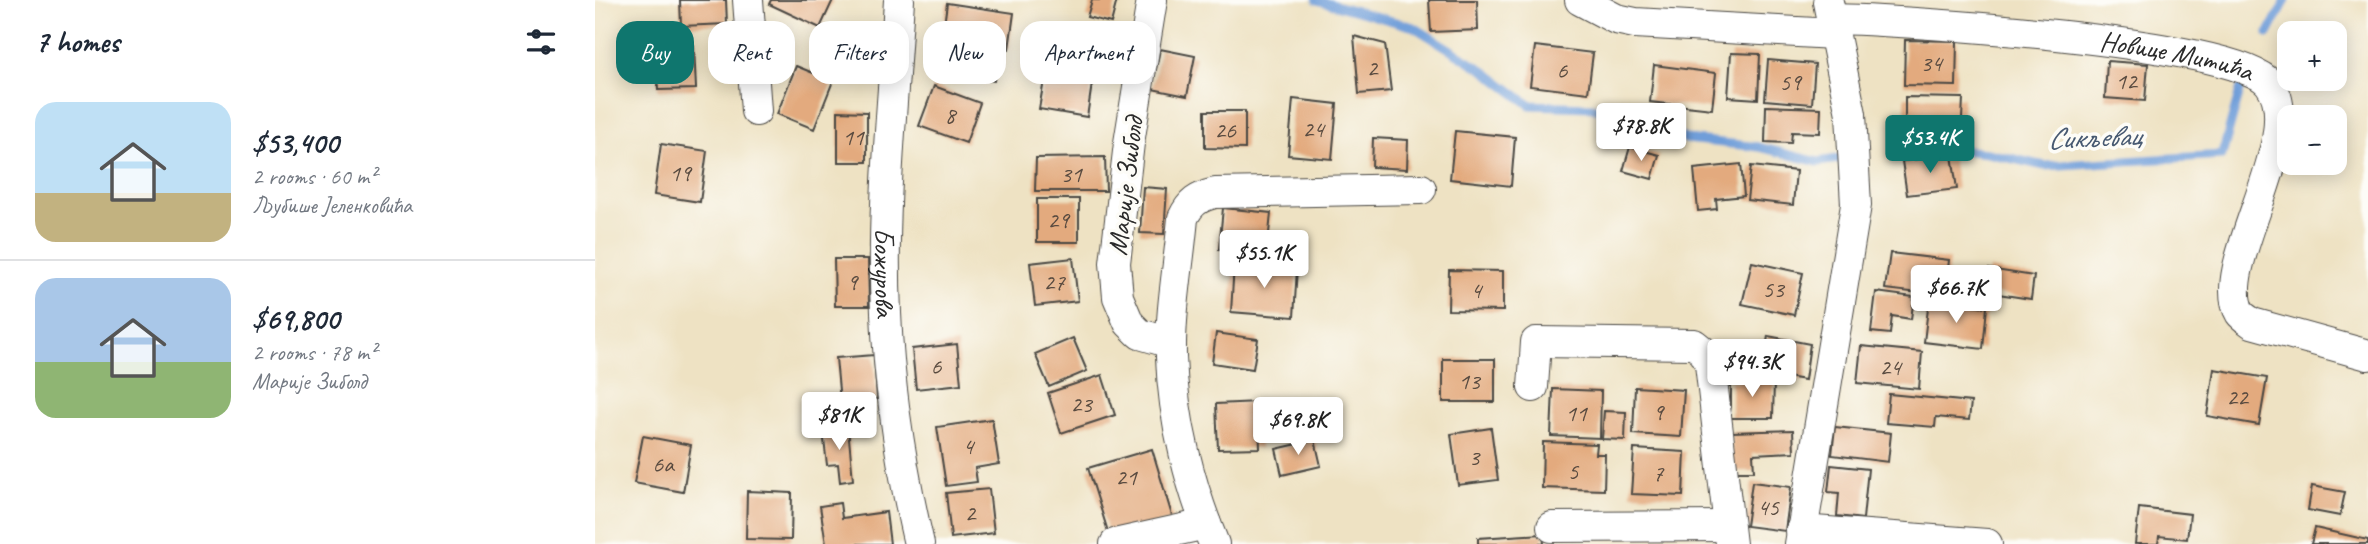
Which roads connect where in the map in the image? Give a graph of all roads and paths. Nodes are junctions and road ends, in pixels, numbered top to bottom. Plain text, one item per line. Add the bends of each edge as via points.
1 (748, 0) edge
2 (899, 0) edge
3 (1152, 0) edge
4 (1580, 0) edge
5 (1831, 18) edge
6 (756, 111) dead end
7 (1421, 189) dead end
8 (1171, 343) junction
9 (2368, 355) edge
10 (1533, 387) dead end
11 (1552, 527) dead end
12 (1210, 534) edge
13 (1729, 535) edge
14 (1800, 537) edge
15 (919, 544) edge
16 (1115, 544) edge
17 (1987, 544) edge

1 - 6 street
2 - 15 street, Божурова via 885,234 886,316 905,480
3 - 8 street, Марије Зиболд via 1115,263 1118,297 1129,323 1140,334
4 - 5 street, Новице Митића via 1616,19 1635,23
5 - 9 street, Новице Митића via 1946,23 2090,40 2203,57 2254,72 2268,82 2277,97 2279,114 2272,159 2237,272 2234,296 2240,314 2252,323
5 - 14 street via 1851,114 1856,205
7 - 8 street via 1203,196 1190,205 1183,218
8 - 12 street via 1183,446
10 - 13 street via 1536,342 1694,344 1705,352
11 - 13 street
12 - 16 street
14 - 17 street

